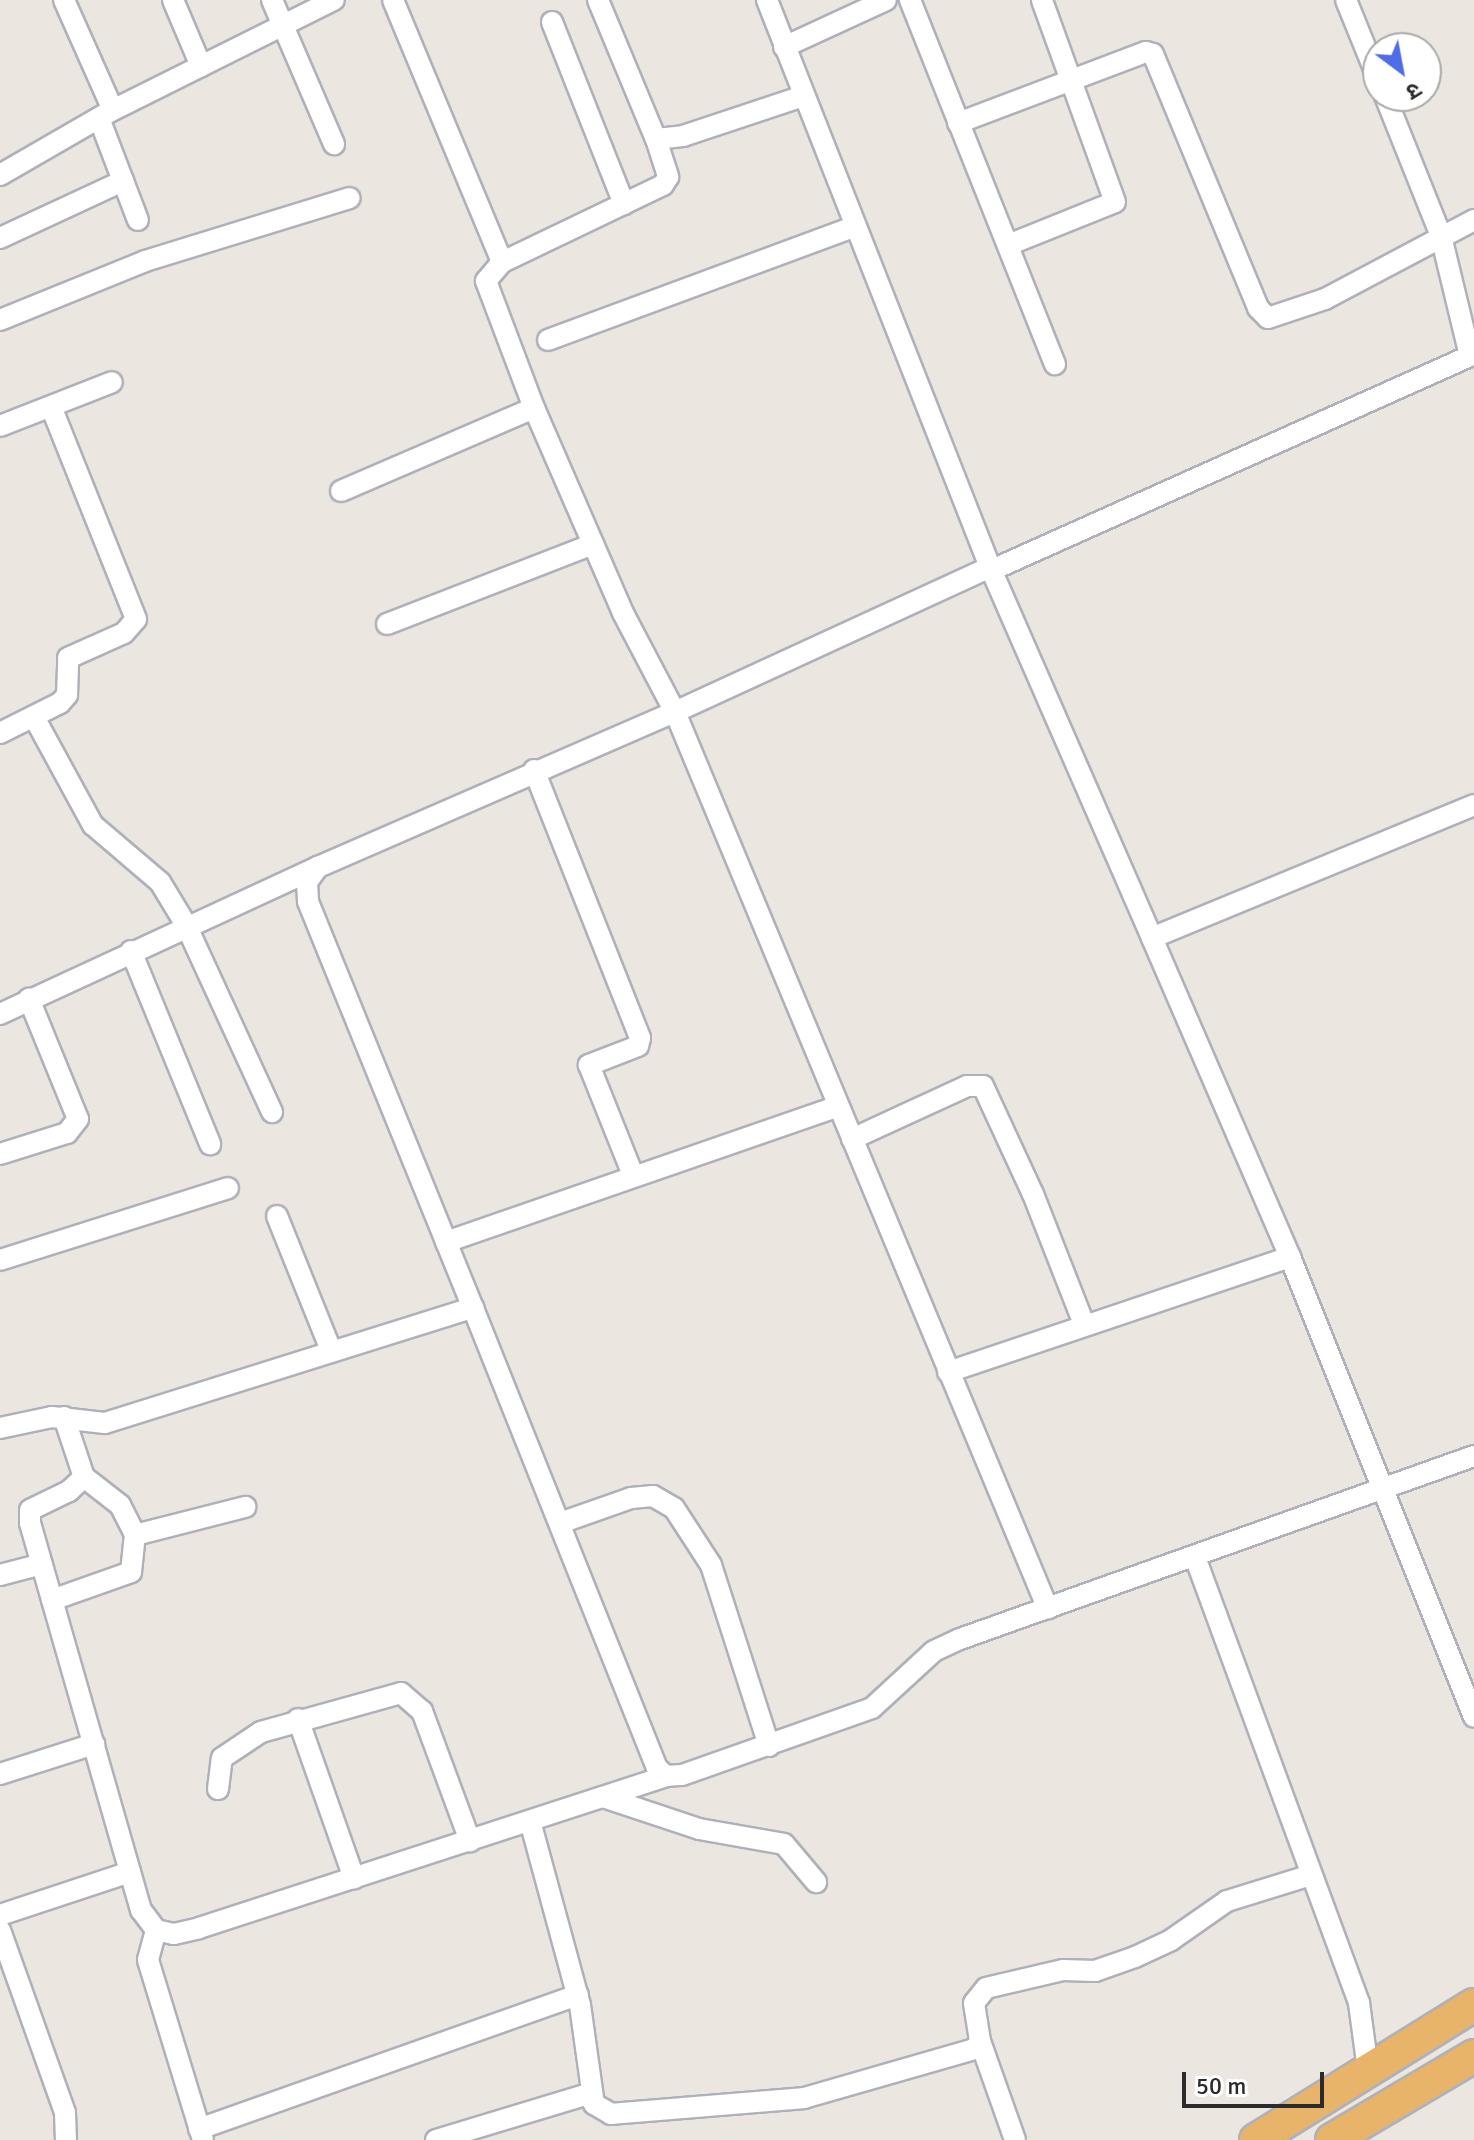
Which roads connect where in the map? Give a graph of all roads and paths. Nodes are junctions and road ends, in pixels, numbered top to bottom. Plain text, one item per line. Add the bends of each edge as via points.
1 (64, 0) edge
2 (173, 0) edge
3 (272, 0) edge
4 (334, 0) edge
5 (393, 0) edge
6 (598, 0) edge
7 (767, 0) edge
8 (886, 0) edge
9 (910, 0) edge
10 (1042, 0) edge
11 (1346, 0) edge
12 (552, 22) dead end
13 (282, 24) junction
14 (1362, 40) edge
15 (784, 47) junction
16 (201, 66) junction
17 (1072, 78) junction
18 (803, 96) junction
19 (1391, 112) edge
20 (106, 114) junction
21 (958, 123) junction
22 (656, 139) junction
23 (334, 144) dead end
24 (0, 175) edge
25 (123, 181) junction
26 (350, 198) dead end
27 (624, 204) junction
28 (138, 220) dead end
29 (1474, 220) edge
30 (854, 227) junction
31 (1441, 236) junction
32 (0, 238) edge
33 (1008, 245) junction
34 (502, 262) junction
35 (0, 320) edge
36 (548, 340) dead end
37 (1055, 364) dead end
38 (112, 382) dead end
39 (51, 407) junction
40 (534, 408) junction
41 (0, 426) edge
42 (341, 491) dead end
43 (593, 544) junction
44 (991, 568) junction
45 (387, 624) dead end
46 (675, 712) junction
47 (34, 717) junction
48 (0, 733) edge
49 (534, 770) junction
50 (1474, 805) edge
51 (318, 867) junction
52 (186, 925) junction
53 (1152, 938) junction
54 (131, 951) junction
55 (29, 999) junction
56 (0, 1014) edge
57 (838, 1106) junction
58 (272, 1112) dead end
59 (852, 1139) junction
60 (210, 1144) dead end
61 (0, 1154) edge
62 (633, 1175) junction
63 (228, 1188) dead end
64 (277, 1216) dead end
65 (446, 1242) junction
66 (1290, 1257) junction
67 (0, 1260) edge
68 (473, 1308) junction
69 (1084, 1324) junction
70 (331, 1350) junction
71 (948, 1372) junction
72 (64, 1417) junction
73 (0, 1428) edge
74 (1474, 1456) edge
75 (84, 1477) junction
76 (1381, 1491) junction
77 (245, 1507) dead end
78 (560, 1523) junction
79 (135, 1535) junction
80 (1195, 1557) junction
81 (42, 1564) junction
82 (0, 1575) edge
83 (52, 1600) junction
84 (1048, 1609) junction
85 (1474, 1716) edge
86 (298, 1719) junction
87 (94, 1744) junction
88 (769, 1746) junction
89 (0, 1774) edge
90 (666, 1776) junction
91 (218, 1789) dead end
92 (603, 1797) junction
93 (530, 1821) junction
94 (470, 1841) junction
95 (130, 1872) junction
96 (1311, 1875) junction
97 (354, 1878) junction
98 (816, 1882) dead end
99 (0, 1915) edge
100 (0, 1930) edge
101 (156, 1930) junction
102 (578, 1995) junction
103 (1474, 2005) edge
104 (980, 2041) junction
105 (1474, 2056) edge
106 (1368, 2070) junction
107 (592, 2093) junction
108 (201, 2134) edge
109 (66, 2140) edge
110 (436, 2140) edge
111 (1015, 2140) edge
112 (1256, 2140) edge
113 (1332, 2140) edge

1 - 20 street
2 - 16 street
3 - 13 street
4 - 13 street
5 - 34 street
6 - 22 street
7 - 15 street
8 - 15 street
9 - 21 street
10 - 17 street
11 - 14 street
12 - 27 street
13 - 16 street
13 - 23 street
15 - 18 street
16 - 20 street
17 - 21 street
17 - 31 street via 1146,52 1157,59 1258,308 1268,318 1281,318 1325,299
17 - 33 street via 1115,202
18 - 22 street via 683,136
18 - 30 street
19 - 31 street
20 - 24 street
20 - 25 street
21 - 33 street
22 - 27 street via 666,181
25 - 28 street
25 - 32 street
26 - 35 street via 145,261
27 - 34 street
29 - 31 street
30 - 36 street
30 - 44 street
31 - 44 street via 1471,349 1464,361
33 - 37 street
34 - 40 street via 486,281
38 - 39 street
39 - 41 street
39 - 47 street via 136,619 124,633 68,658 67,695
40 - 42 street
40 - 43 street
43 - 45 street
43 - 46 street
44 - 46 street
44 - 53 street
46 - 49 street
46 - 57 street
47 - 48 street
47 - 52 street via 93,825 147,866
49 - 51 street
49 - 62 street via 640,1038 638,1046 589,1065
50 - 53 street
51 - 52 street
51 - 65 street via 307,882 308,901
52 - 54 street
52 - 58 street
53 - 66 street
54 - 55 street
54 - 60 street
55 - 56 street
55 - 61 street via 78,1119 67,1133
57 - 59 street
57 - 62 street
59 - 69 street via 967,1086 983,1086
59 - 71 street
62 - 65 street
63 - 67 street
64 - 70 street
65 - 68 street
66 - 69 street
66 - 76 street
68 - 70 street
68 - 78 street
69 - 71 street
70 - 72 street via 105,1423
71 - 84 street
72 - 73 street
72 - 75 street
74 - 76 street
75 - 79 street via 120,1505
75 - 81 street via 78,1486 30,1510
76 - 80 street
76 - 85 street
77 - 79 street
78 - 88 street via 631,1498 653,1496 674,1508 703,1545 711,1565
78 - 90 street via 657,1768
79 - 83 street via 131,1572
80 - 84 street
80 - 96 street
81 - 82 street
81 - 83 street
83 - 87 street
84 - 88 street via 934,1651 872,1708
86 - 91 street via 228,1751 219,1769
86 - 94 street via 409,1695 422,1711
86 - 97 street
87 - 89 street
87 - 95 street
88 - 90 street
90 - 92 street
92 - 93 street
92 - 98 street via 699,1829 784,1844
93 - 94 street
93 - 102 street
94 - 97 street
95 - 99 street
95 - 101 street via 146,1921
96 - 104 street via 1227,1901 1171,1940 1095,1971 1063,1970 986,1988 974,2003
96 - 106 street via 1359,2003
97 - 101 street via 199,1928 174,1934
100 - 109 street via 65,2113
101 - 108 street via 148,1960
102 - 107 street
102 - 108 street
103 - 106 highway
104 - 107 street via 967,2052 783,2101 611,2114 594,2104
104 - 111 street
105 - 113 highway
106 - 112 highway
107 - 110 street

